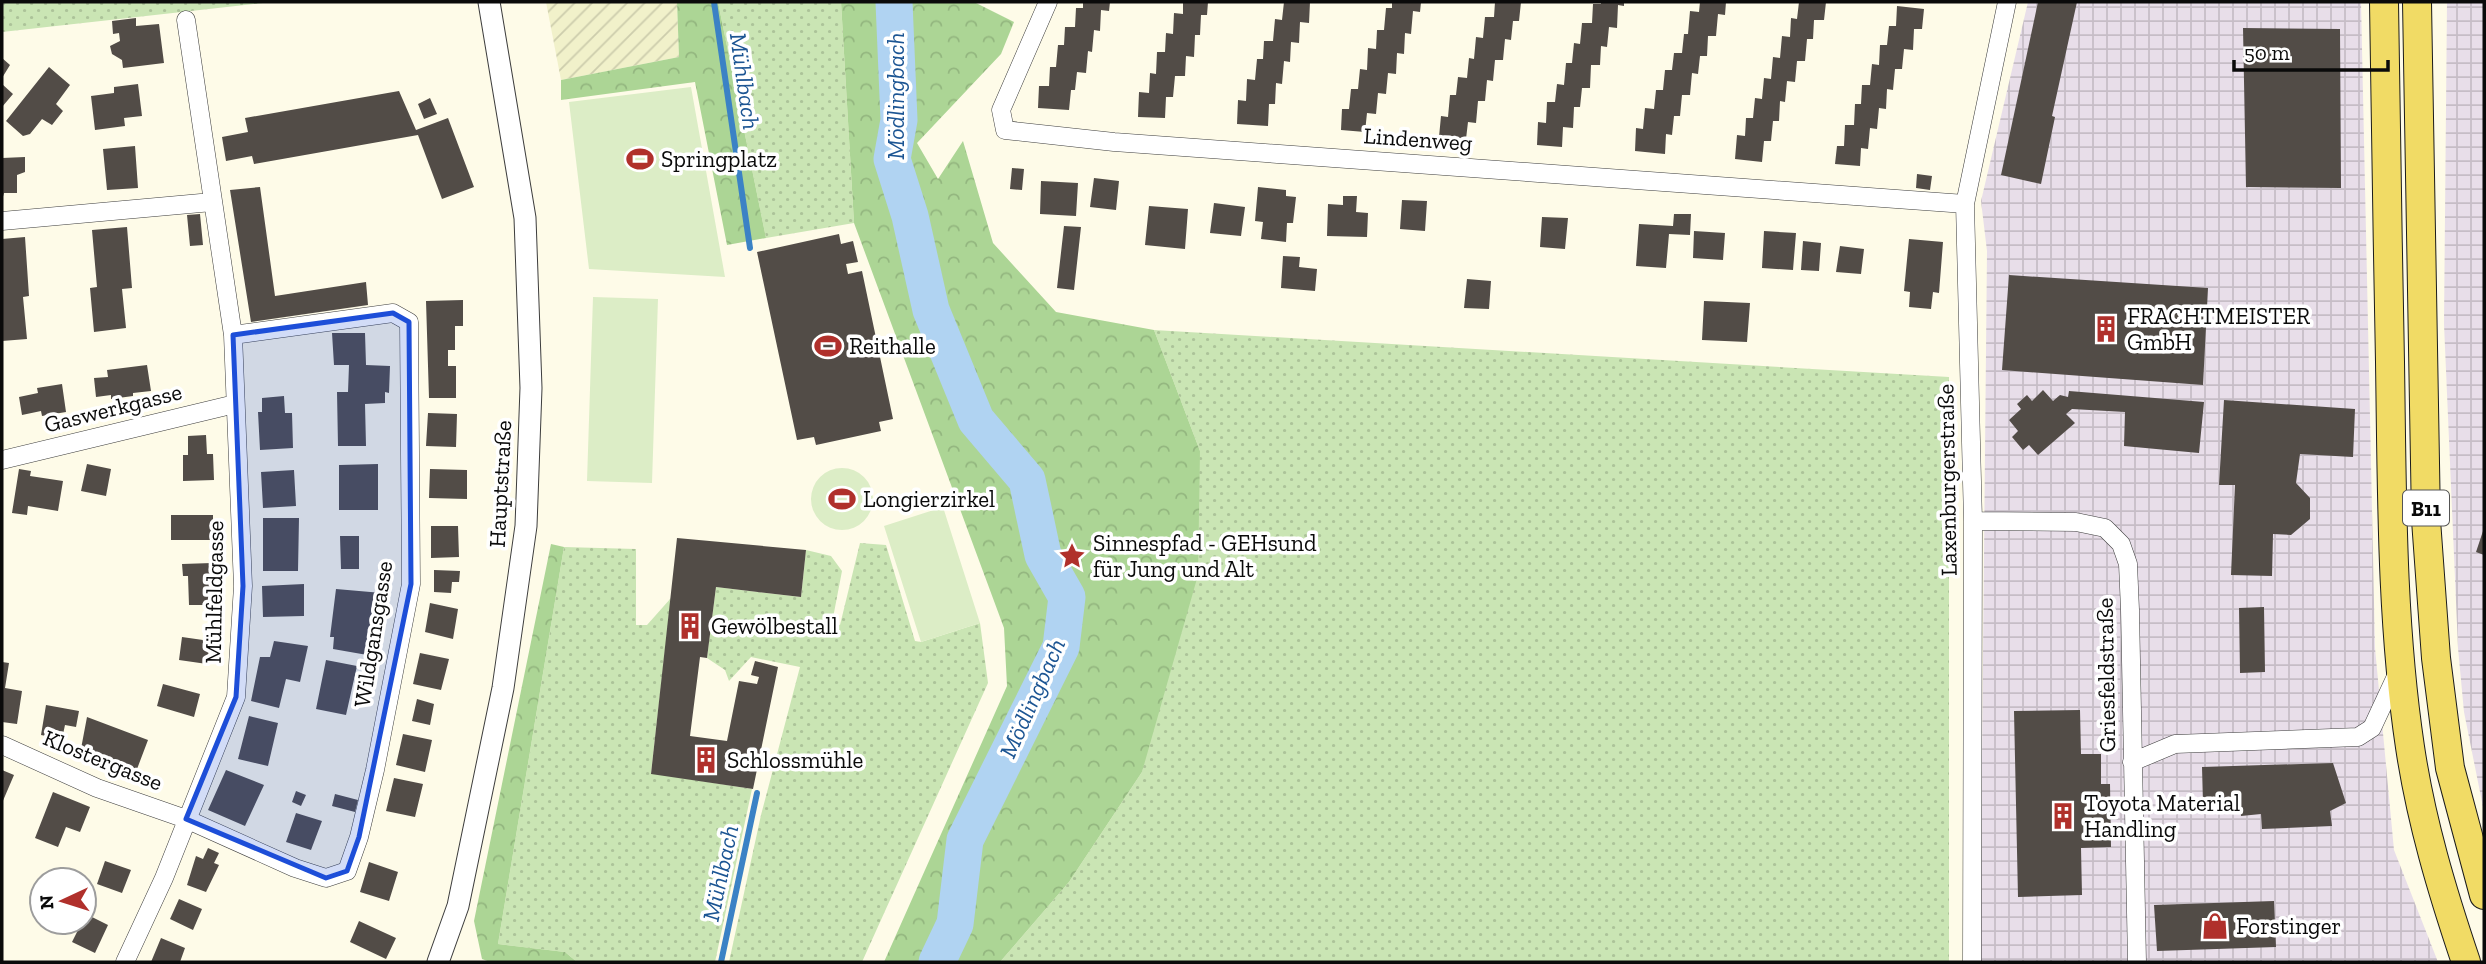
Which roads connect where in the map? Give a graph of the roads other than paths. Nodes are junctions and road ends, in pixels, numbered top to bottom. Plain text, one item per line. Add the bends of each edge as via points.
1 (489, 2) edge
2 (1048, 2) edge
3 (2007, 2) edge
4 (2384, 2) edge
5 (2417, 2) edge
6 (186, 20) dead end
7 (212, 202) junction
8 (1965, 204) junction
9 (2, 221) edge
10 (233, 335) junction
11 (235, 404) junction
12 (2, 460) edge
13 (1973, 521) junction
14 (2401, 666) junction
15 (2, 746) edge
16 (2132, 762) junction
17 (186, 819) junction
18 (2484, 895) edge
19 (125, 962) edge
20 (438, 962) edge
21 (1972, 962) edge
22 (2137, 962) edge
23 (2466, 962) edge

1 - 20 street, Hauptstraße via 525,218 531,388 526,526 503,688 458,906
2 - 8 street, Lindenweg via 1001,110 1005,130 1114,142
3 - 8 street, Laxenburgerstraße
4 - 14 main road, B11 via 2392,506
5 - 18 main road, B11 via 2426,520 2435,644 2450,768
6 - 7 street, Mühlfeldgasse
7 - 9 street
7 - 10 street, Mühlfeldgasse
8 - 13 street, Laxenburgerstraße
10 - 11 street, Mühlfeldgasse
10 - 17 street, Wildgansgasse via 393,313 409,323 411,584 375,770 347,870 326,878
11 - 12 street, Gaswerkgasse
11 - 17 street, Mühlfeldgasse via 243,586 236,697
13 - 16 street, Griesfeldstraße via 2076,522 2105,528 2121,544 2128,564
13 - 21 street, Laxenburgerstraße
14 - 16 street via 2372,728 2358,737 2175,744
14 - 23 main road, B11 via 2423,818
15 - 17 street, Klostergasse via 97,788
16 - 22 street, Griesfeldstraße
17 - 19 street, Mühlfeldgasse

